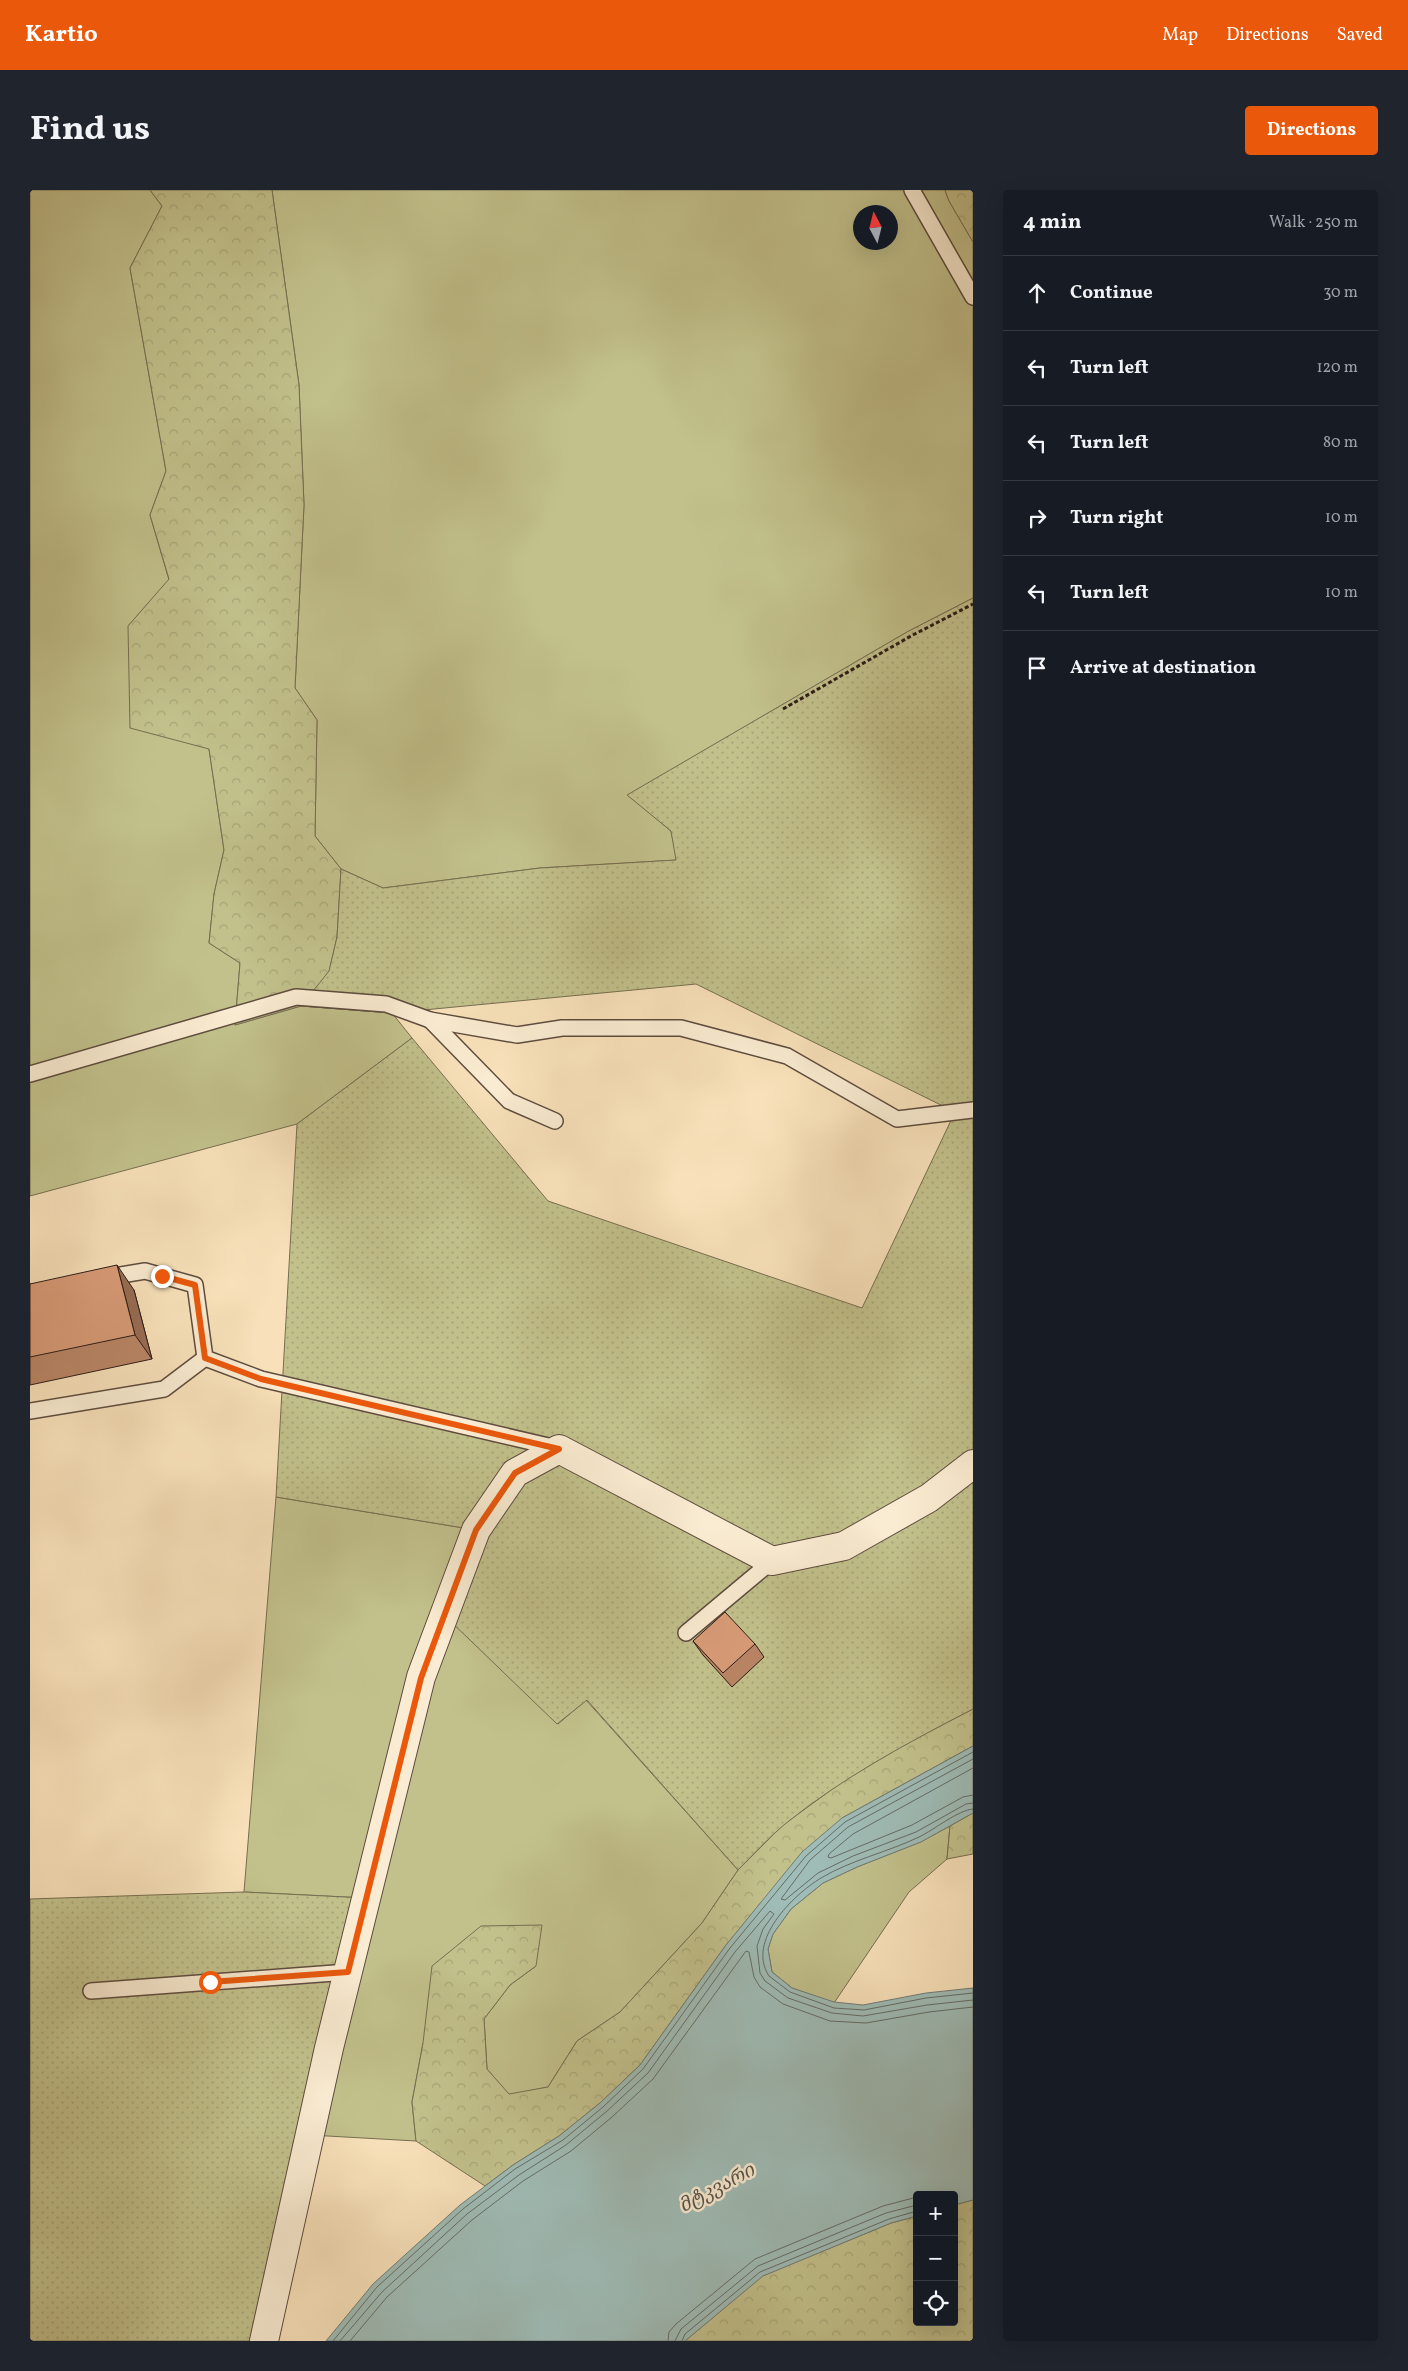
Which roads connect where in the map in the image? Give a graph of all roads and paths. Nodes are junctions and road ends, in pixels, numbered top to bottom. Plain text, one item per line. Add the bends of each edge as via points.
1 (912, 190) edge
2 (973, 297) edge
3 (973, 604) edge
4 (783, 709) dead end
5 (430, 1020) junction
6 (30, 1074) edge
7 (973, 1110) edge
8 (555, 1121) dead end
9 (88, 1280) edge
10 (205, 1358) junction
11 (30, 1411) edge
12 (559, 1449) junction
13 (973, 1464) edge
14 (772, 1561) junction
15 (686, 1633) dead end
16 (348, 1972) junction
17 (91, 1991) dead end
18 (264, 2341) edge

1 - 2 lane
3 - 4 path
5 - 6 lane via 386,1004 296,997
5 - 7 lane via 517,1035 562,1028 681,1028 787,1056 898,1119
5 - 8 lane via 509,1101
9 - 10 lane via 145,1271 195,1285
10 - 11 lane via 164,1389
10 - 12 lane via 261,1379
12 - 14 street
12 - 16 street via 515,1473 476,1530 421,1678
13 - 14 street via 929,1498 844,1546
14 - 15 lane
16 - 17 lane
16 - 18 street

